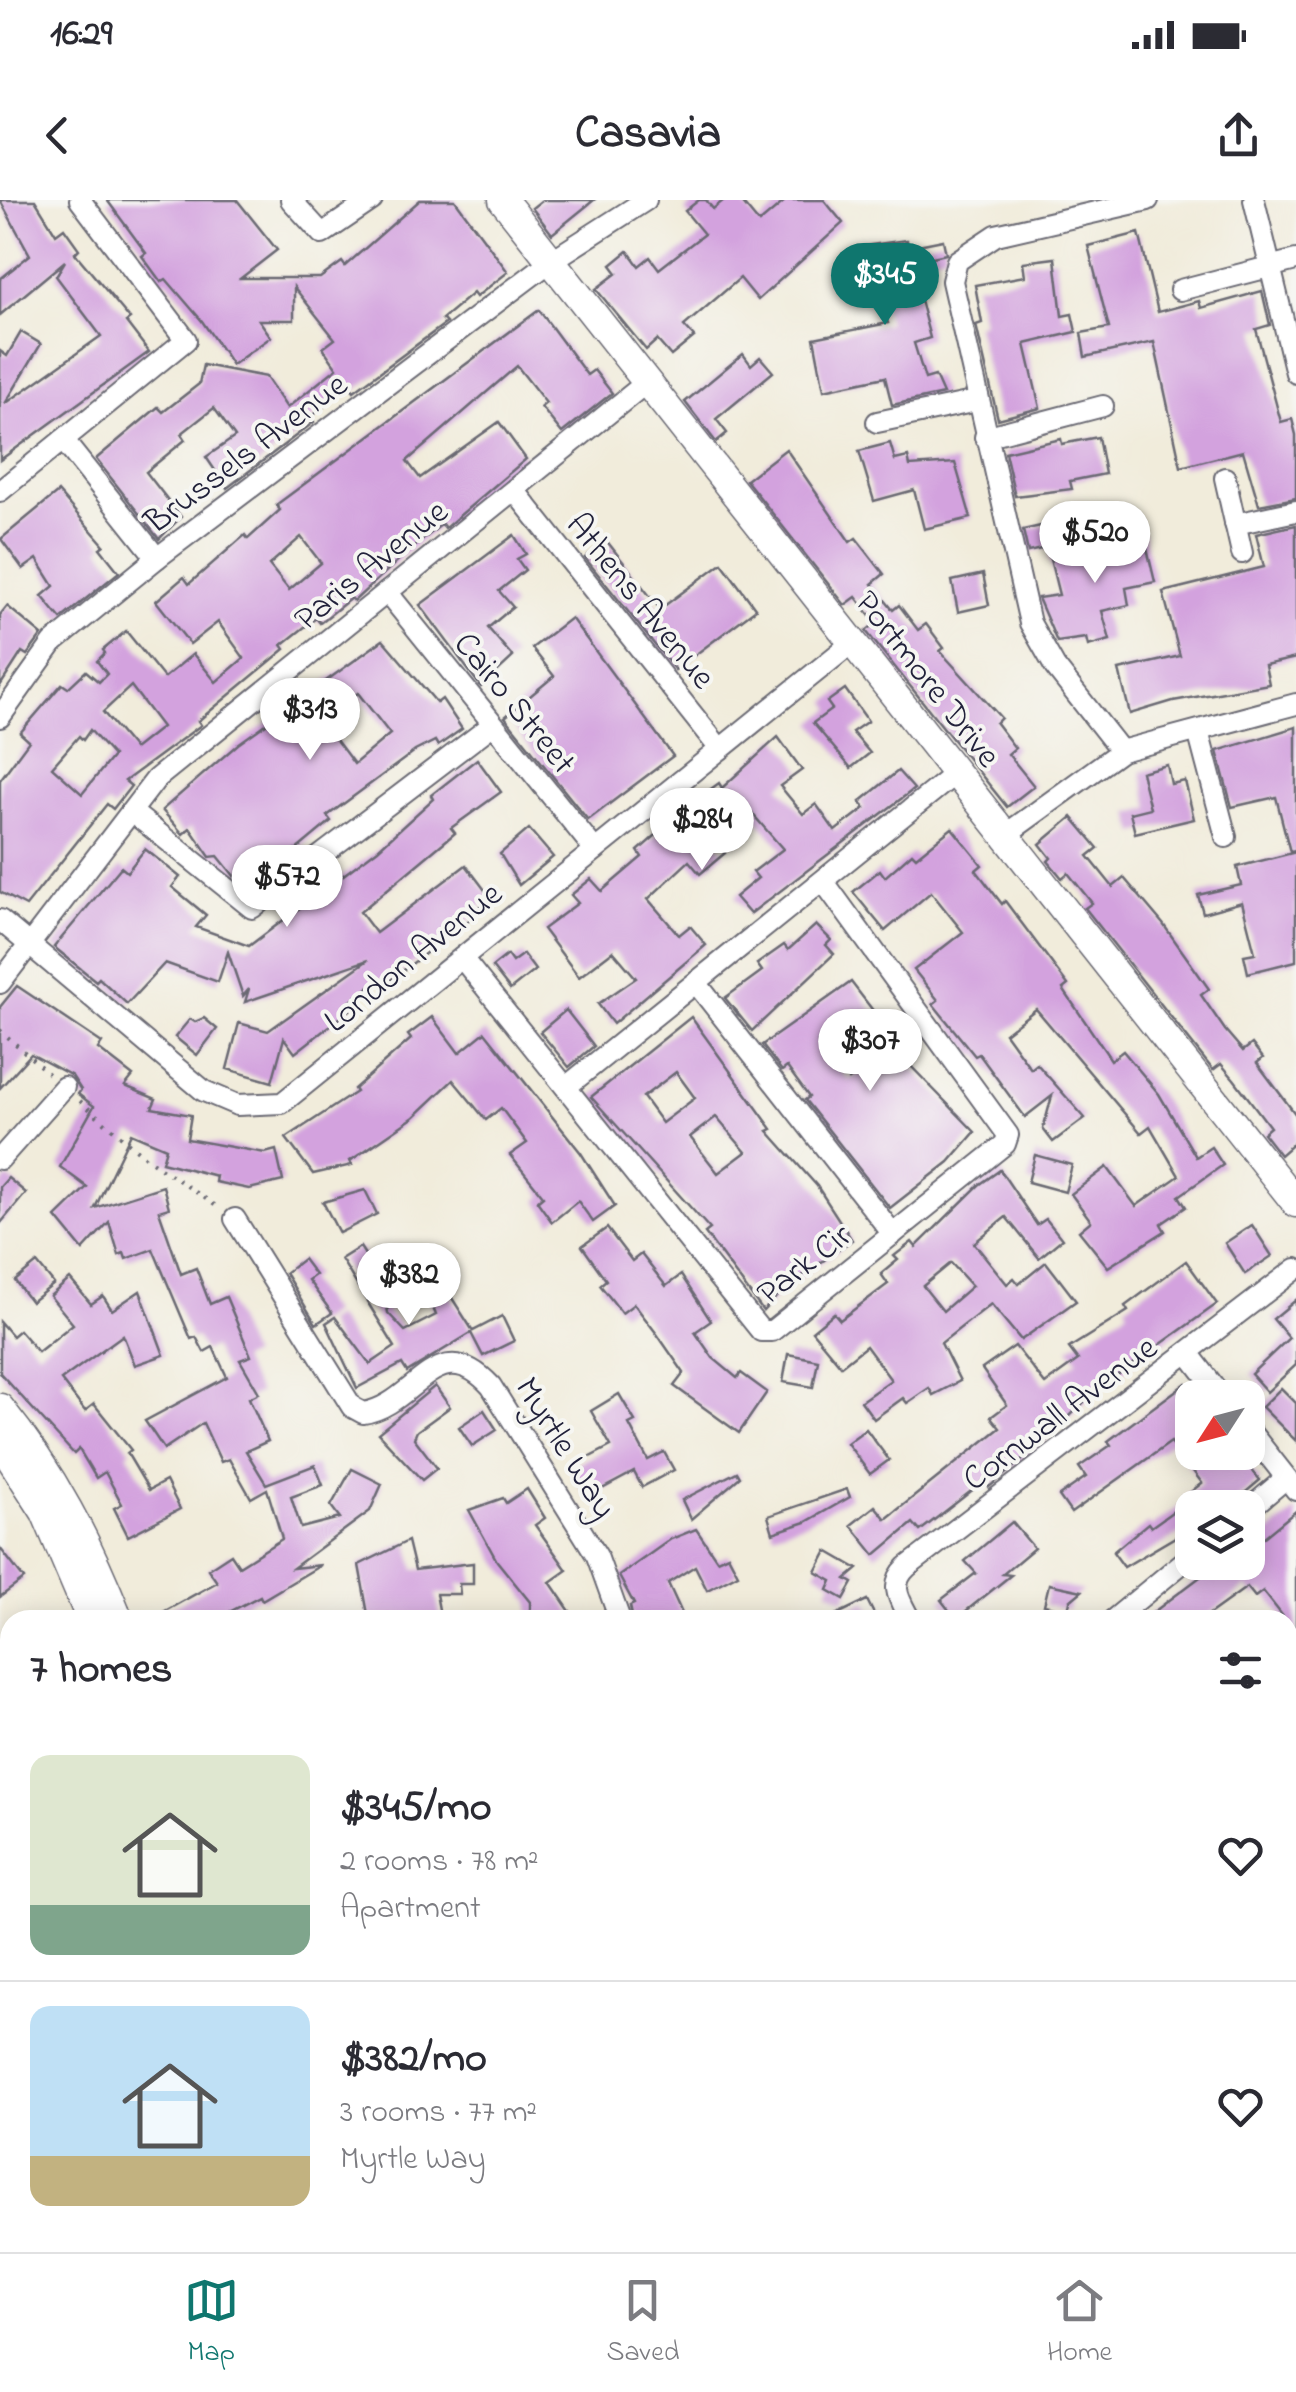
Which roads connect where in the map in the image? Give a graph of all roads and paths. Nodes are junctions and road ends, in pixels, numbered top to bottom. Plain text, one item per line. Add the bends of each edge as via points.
1 (80, 200) edge
2 (290, 200) edge
3 (372, 200) edge
4 (504, 200) edge
5 (646, 200) edge
6 (1148, 200) edge
7 (1254, 200) edge
8 (1296, 260) edge
9 (552, 261) junction
10 (1270, 266) junction
11 (1180, 290) dead end
12 (1296, 373) edge
13 (648, 382) junction
14 (977, 401) junction
15 (1104, 406) dead end
16 (877, 422) dead end
17 (986, 436) junction
18 (62, 440) junction
19 (1225, 478) dead end
20 (514, 490) junction
21 (0, 491) edge
22 (1296, 511) edge
23 (1235, 524) junction
24 (1242, 553) dead end
25 (158, 558) junction
26 (387, 592) junction
27 (853, 642) junction
28 (1296, 704) edge
29 (0, 717) edge
30 (492, 726) junction
31 (1198, 731) junction
32 (720, 749) junction
33 (1121, 752) junction
34 (956, 773) junction
35 (132, 812) junction
36 (1005, 835) junction
37 (1226, 837) dead end
38 (595, 850) junction
39 (824, 882) junction
40 (0, 920) edge
41 (30, 944) junction
42 (462, 958) junction
43 (0, 983) edge
44 (696, 984) junction
45 (0, 1030) edge
46 (64, 1088) junction
47 (566, 1088) junction
48 (0, 1159) edge
49 (1296, 1202) edge
50 (235, 1219) joint
51 (893, 1234) junction
52 (1296, 1269) edge
53 (1190, 1354) junction
54 (1210, 1380) edge
55 (0, 1408) edge
56 (0, 1442) edge
57 (1265, 1451) edge
58 (1291, 1484) edge
59 (1265, 1500) edge
60 (1175, 1569) edge
61 (87, 1610) edge
62 (116, 1610) edge
63 (617, 1610) edge
64 (905, 1610) edge
65 (1125, 1610) edge

1 - 18 street via 186,340
2 - 3 street via 322,234
4 - 9 street, Portmore Drive
5 - 9 street, Brussels Avenue
6 - 14 street via 996,235 957,262 954,300
7 - 10 street
8 - 10 street
9 - 13 street, Portmore Drive
9 - 25 street, Brussels Avenue
10 - 11 street
10 - 12 street
13 - 20 street, Paris Avenue
13 - 27 street, Portmore Drive
14 - 16 street
14 - 17 street
15 - 17 street
17 - 33 street via 1030,623
18 - 21 street
18 - 25 street
19 - 23 street
20 - 26 street, Paris Avenue
20 - 32 street, Athens Avenue
22 - 23 street
23 - 24 street
25 - 29 street, Brussels Avenue via 53,643
26 - 30 street, Cairo Street
26 - 35 street, Paris Avenue via 156,779
27 - 32 street, London Avenue
27 - 34 street, Portmore Drive
28 - 31 street
30 - 35 street via 252,908
30 - 38 street, Cairo Street
31 - 33 street
31 - 37 street
32 - 38 street, London Avenue
33 - 36 street
34 - 36 street, Portmore Drive
34 - 39 street
35 - 41 street, Paris Avenue
36 - 49 street, Portmore Drive
38 - 42 street, London Avenue
39 - 44 street
39 - 51 street, Park Cir via 1008,1135
40 - 41 street, London Avenue
41 - 42 street, London Avenue via 204,1091 237,1105 265,1107 282,1103
41 - 43 street, Paris Avenue
42 - 47 street, Park Cir
44 - 47 street
44 - 51 street
45 - 46 path
46 - 48 street
46 - 50 path via 146,1158
47 - 51 street, Park Cir via 761,1331 772,1331
50 - 63 street, Myrtle Way via 362,1413 376,1411 438,1366 476,1370 492,1386 598,1556
52 - 53 street, Cornwall Avenue
53 - 54 street
53 - 64 street, Cornwall Avenue via 907,1567 896,1581
55 - 62 street via 84,1533
56 - 61 street via 45,1512
57 - 58 street
58 - 59 street
60 - 65 street

